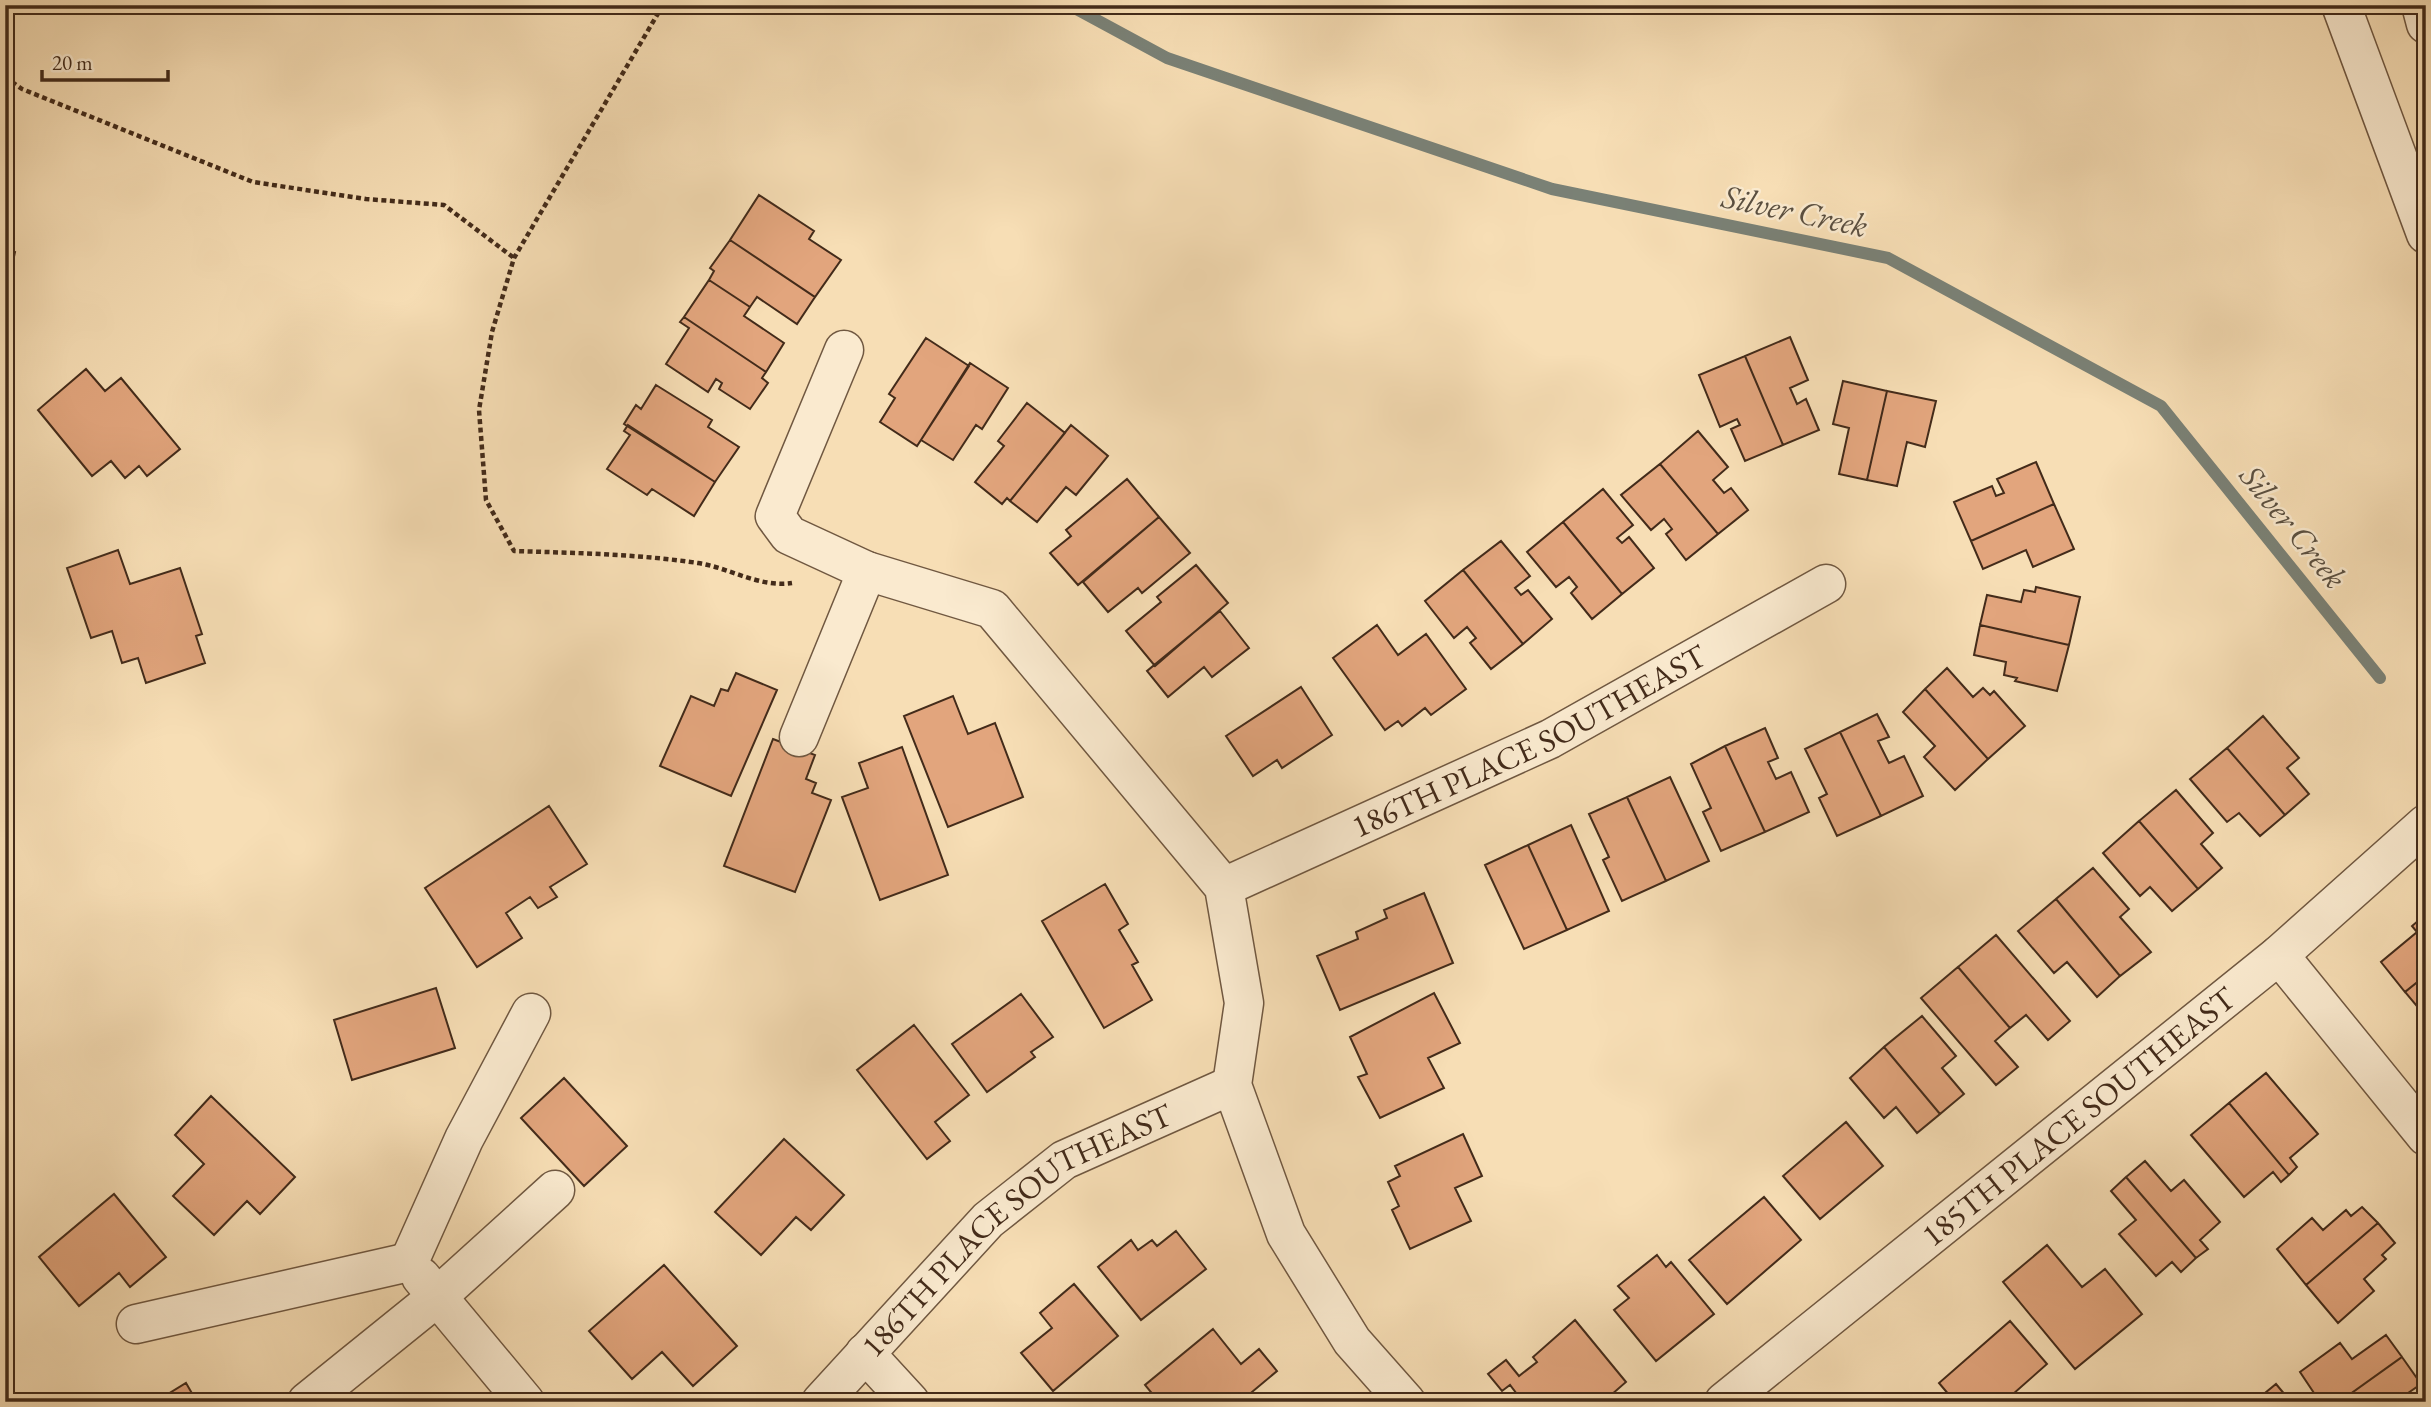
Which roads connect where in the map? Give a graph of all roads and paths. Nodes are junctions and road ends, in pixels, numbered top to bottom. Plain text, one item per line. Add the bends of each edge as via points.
1 (663, 5) edge
2 (2341, 5) edge
3 (2421, 5) edge
4 (2426, 24) edge
5 (5, 77) edge
6 (2426, 234) edge
7 (514, 258) junction
8 (844, 350) dead end
9 (867, 571) junction
10 (802, 582) dead end
11 (1826, 584) dead end
12 (799, 737) dead end
13 (2426, 824) edge
14 (1224, 887) junction
15 (2278, 955) junction
16 (531, 1013) dead end
17 (1232, 1085) junction
18 (2426, 1136) edge
19 (555, 1190) dead end
20 (409, 1262) junction
21 (437, 1297) junction
22 (136, 1324) dead end
23 (865, 1353) junction
24 (514, 1398) edge
25 (307, 1402) edge
26 (821, 1402) edge
27 (910, 1402) edge
28 (1406, 1402) edge
29 (1724, 1402) edge

1 - 7 path
2 - 6 street
3 - 4 street
5 - 7 path via 22,89 253,182 444,205
7 - 10 path via 492,332 479,410 486,500 514,551 632,555 701,564 775,586
8 - 9 street via 775,516 789,535
9 - 12 street
9 - 14 street via 992,609
11 - 14 street, 186TH PLACE SOUTHEAST via 1550,739
13 - 15 street, 185TH PLACE SOUTHEAST
14 - 17 street via 1244,1003
15 - 18 street
15 - 29 street, 185TH PLACE SOUTHEAST
16 - 20 street via 464,1139
17 - 23 street, 186TH PLACE SOUTHEAST via 1064,1160 988,1220
17 - 28 street via 1286,1234 1352,1341
19 - 21 street
20 - 21 street
20 - 22 street
21 - 24 street
21 - 25 street
23 - 26 street, 186TH PLACE SOUTHEAST
23 - 27 street

